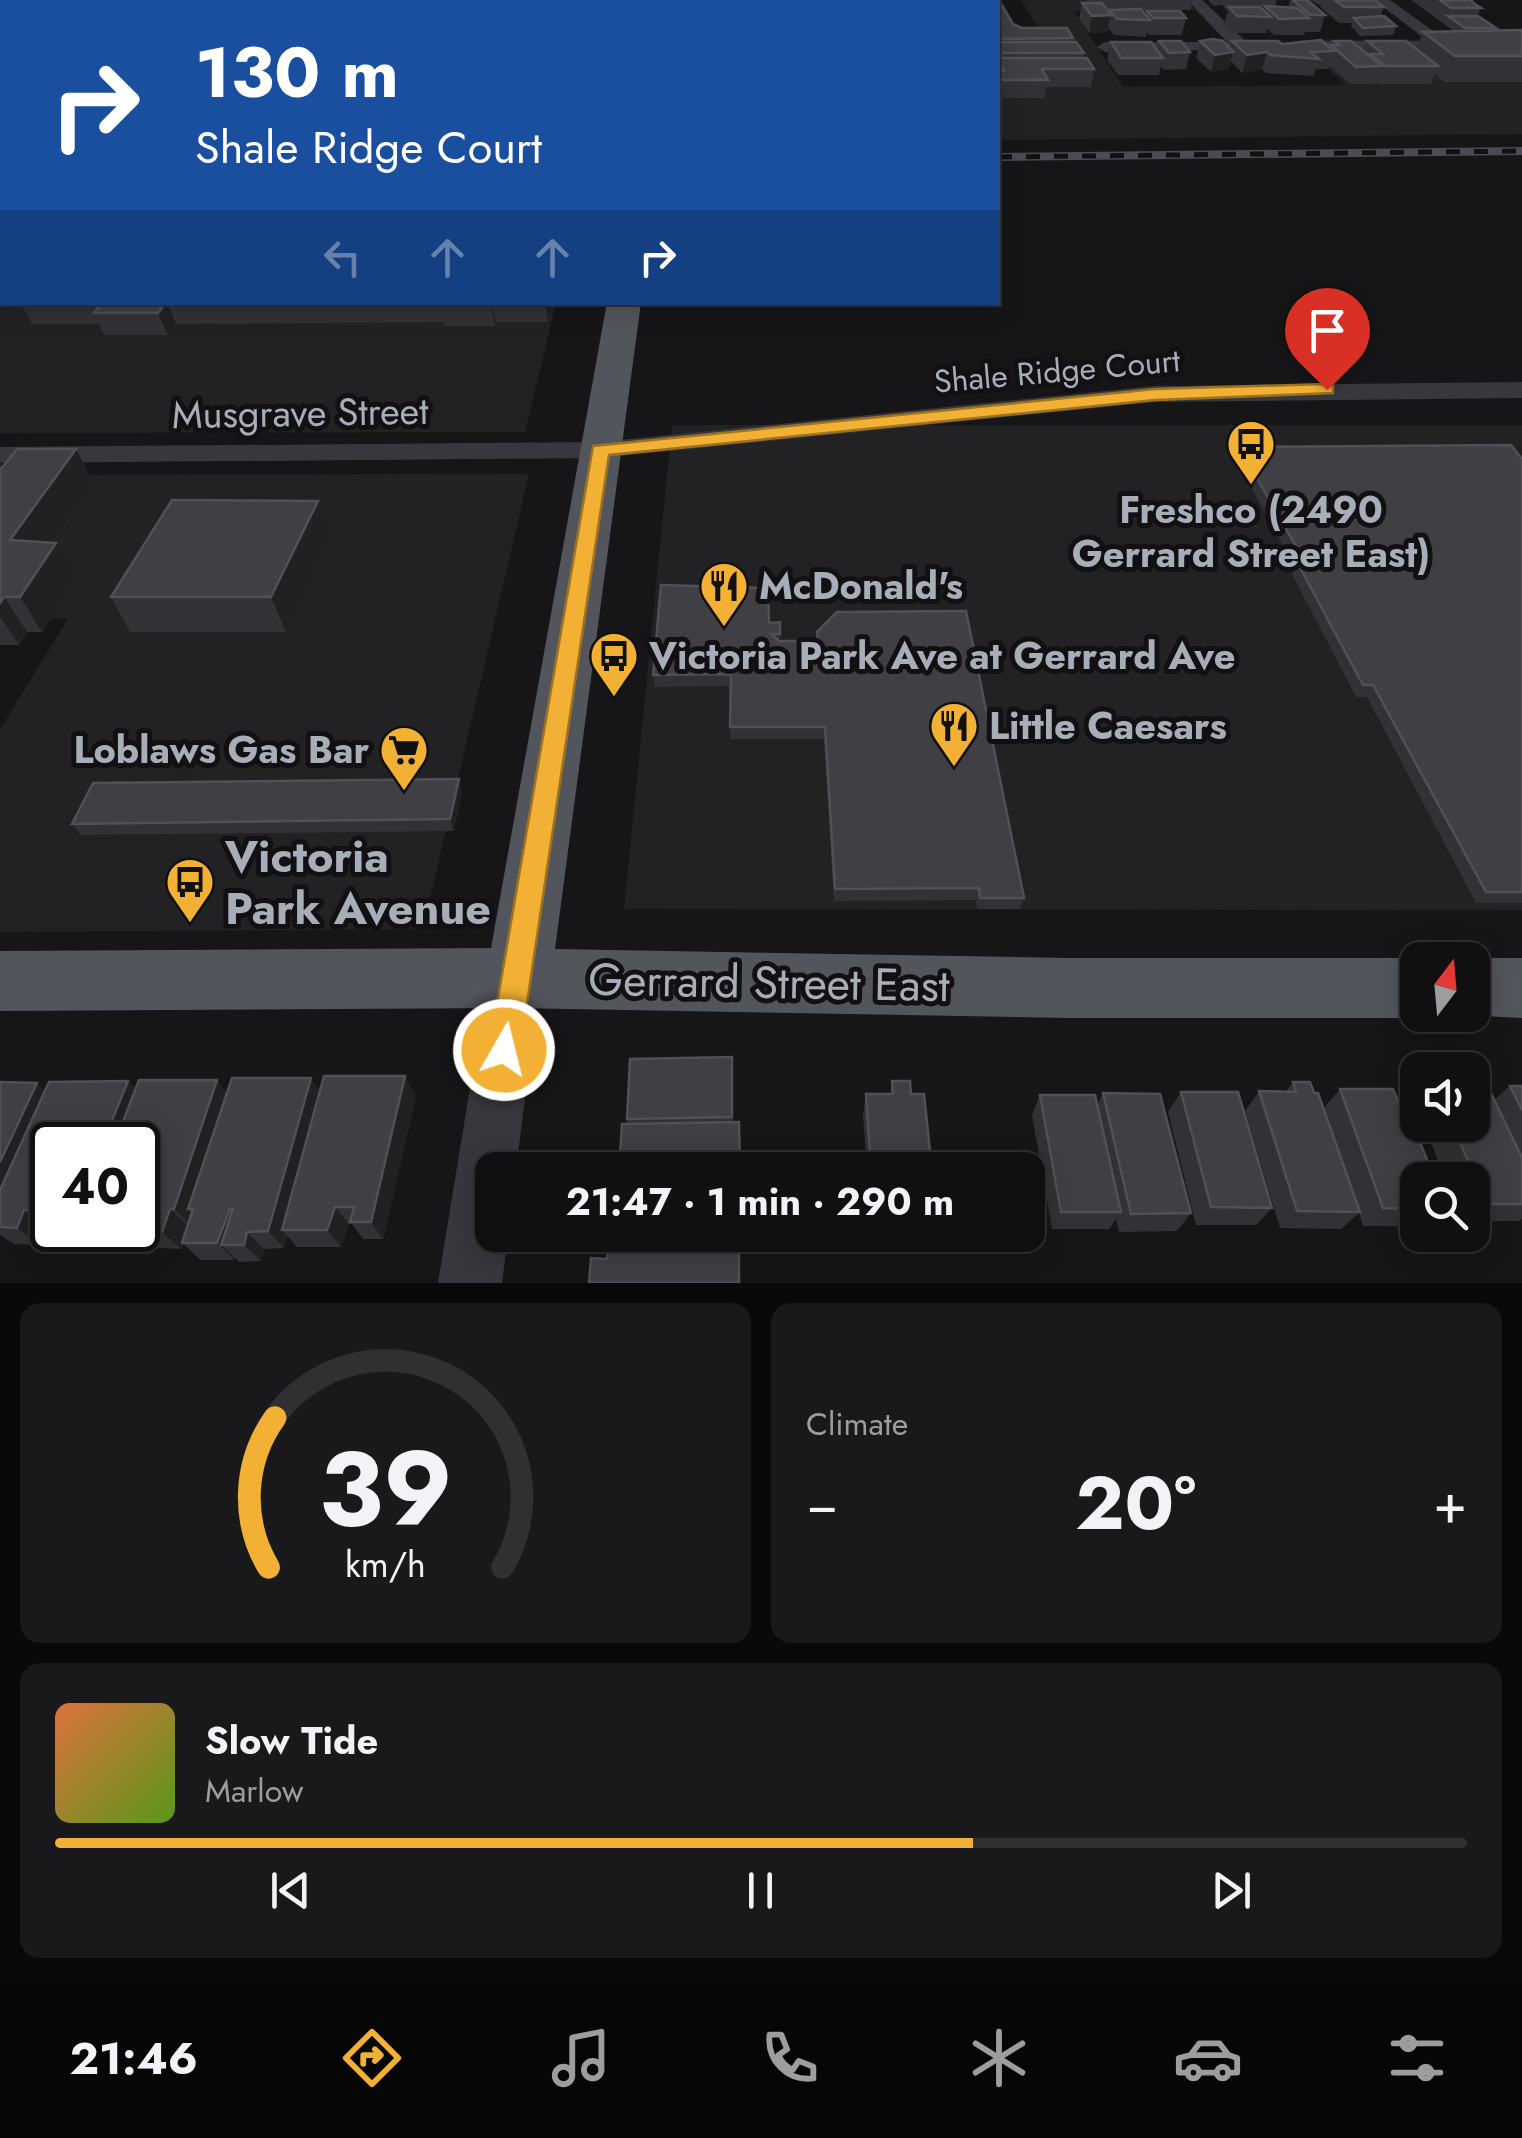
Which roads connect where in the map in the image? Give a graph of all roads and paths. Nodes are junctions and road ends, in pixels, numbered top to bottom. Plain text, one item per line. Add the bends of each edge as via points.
1 (1194, 0) edge
2 (1381, 0) edge
3 (1442, 45) junction
4 (1522, 45) edge
5 (1240, 46) junction
6 (1258, 46) edge
7 (1295, 46) edge
8 (1105, 47) dead end
9 (624, 305) edge
10 (1522, 390) edge
11 (600, 450) junction
12 (0, 454) edge
13 (514, 978) junction
14 (0, 981) edge
15 (1400, 988) edge
16 (1490, 988) edge
17 (1522, 988) edge
18 (470, 1283) edge

1 - 5 street
2 - 3 street
3 - 4 street
3 - 7 street
5 - 6 street
5 - 8 street
9 - 11 main road
10 - 11 street, Shale Ridge Court via 1155,394
11 - 12 street, Musgrave Street
11 - 13 main road
13 - 14 main road, Gerrard Street East
13 - 15 main road, Gerrard Street East
13 - 18 street
16 - 17 main road

